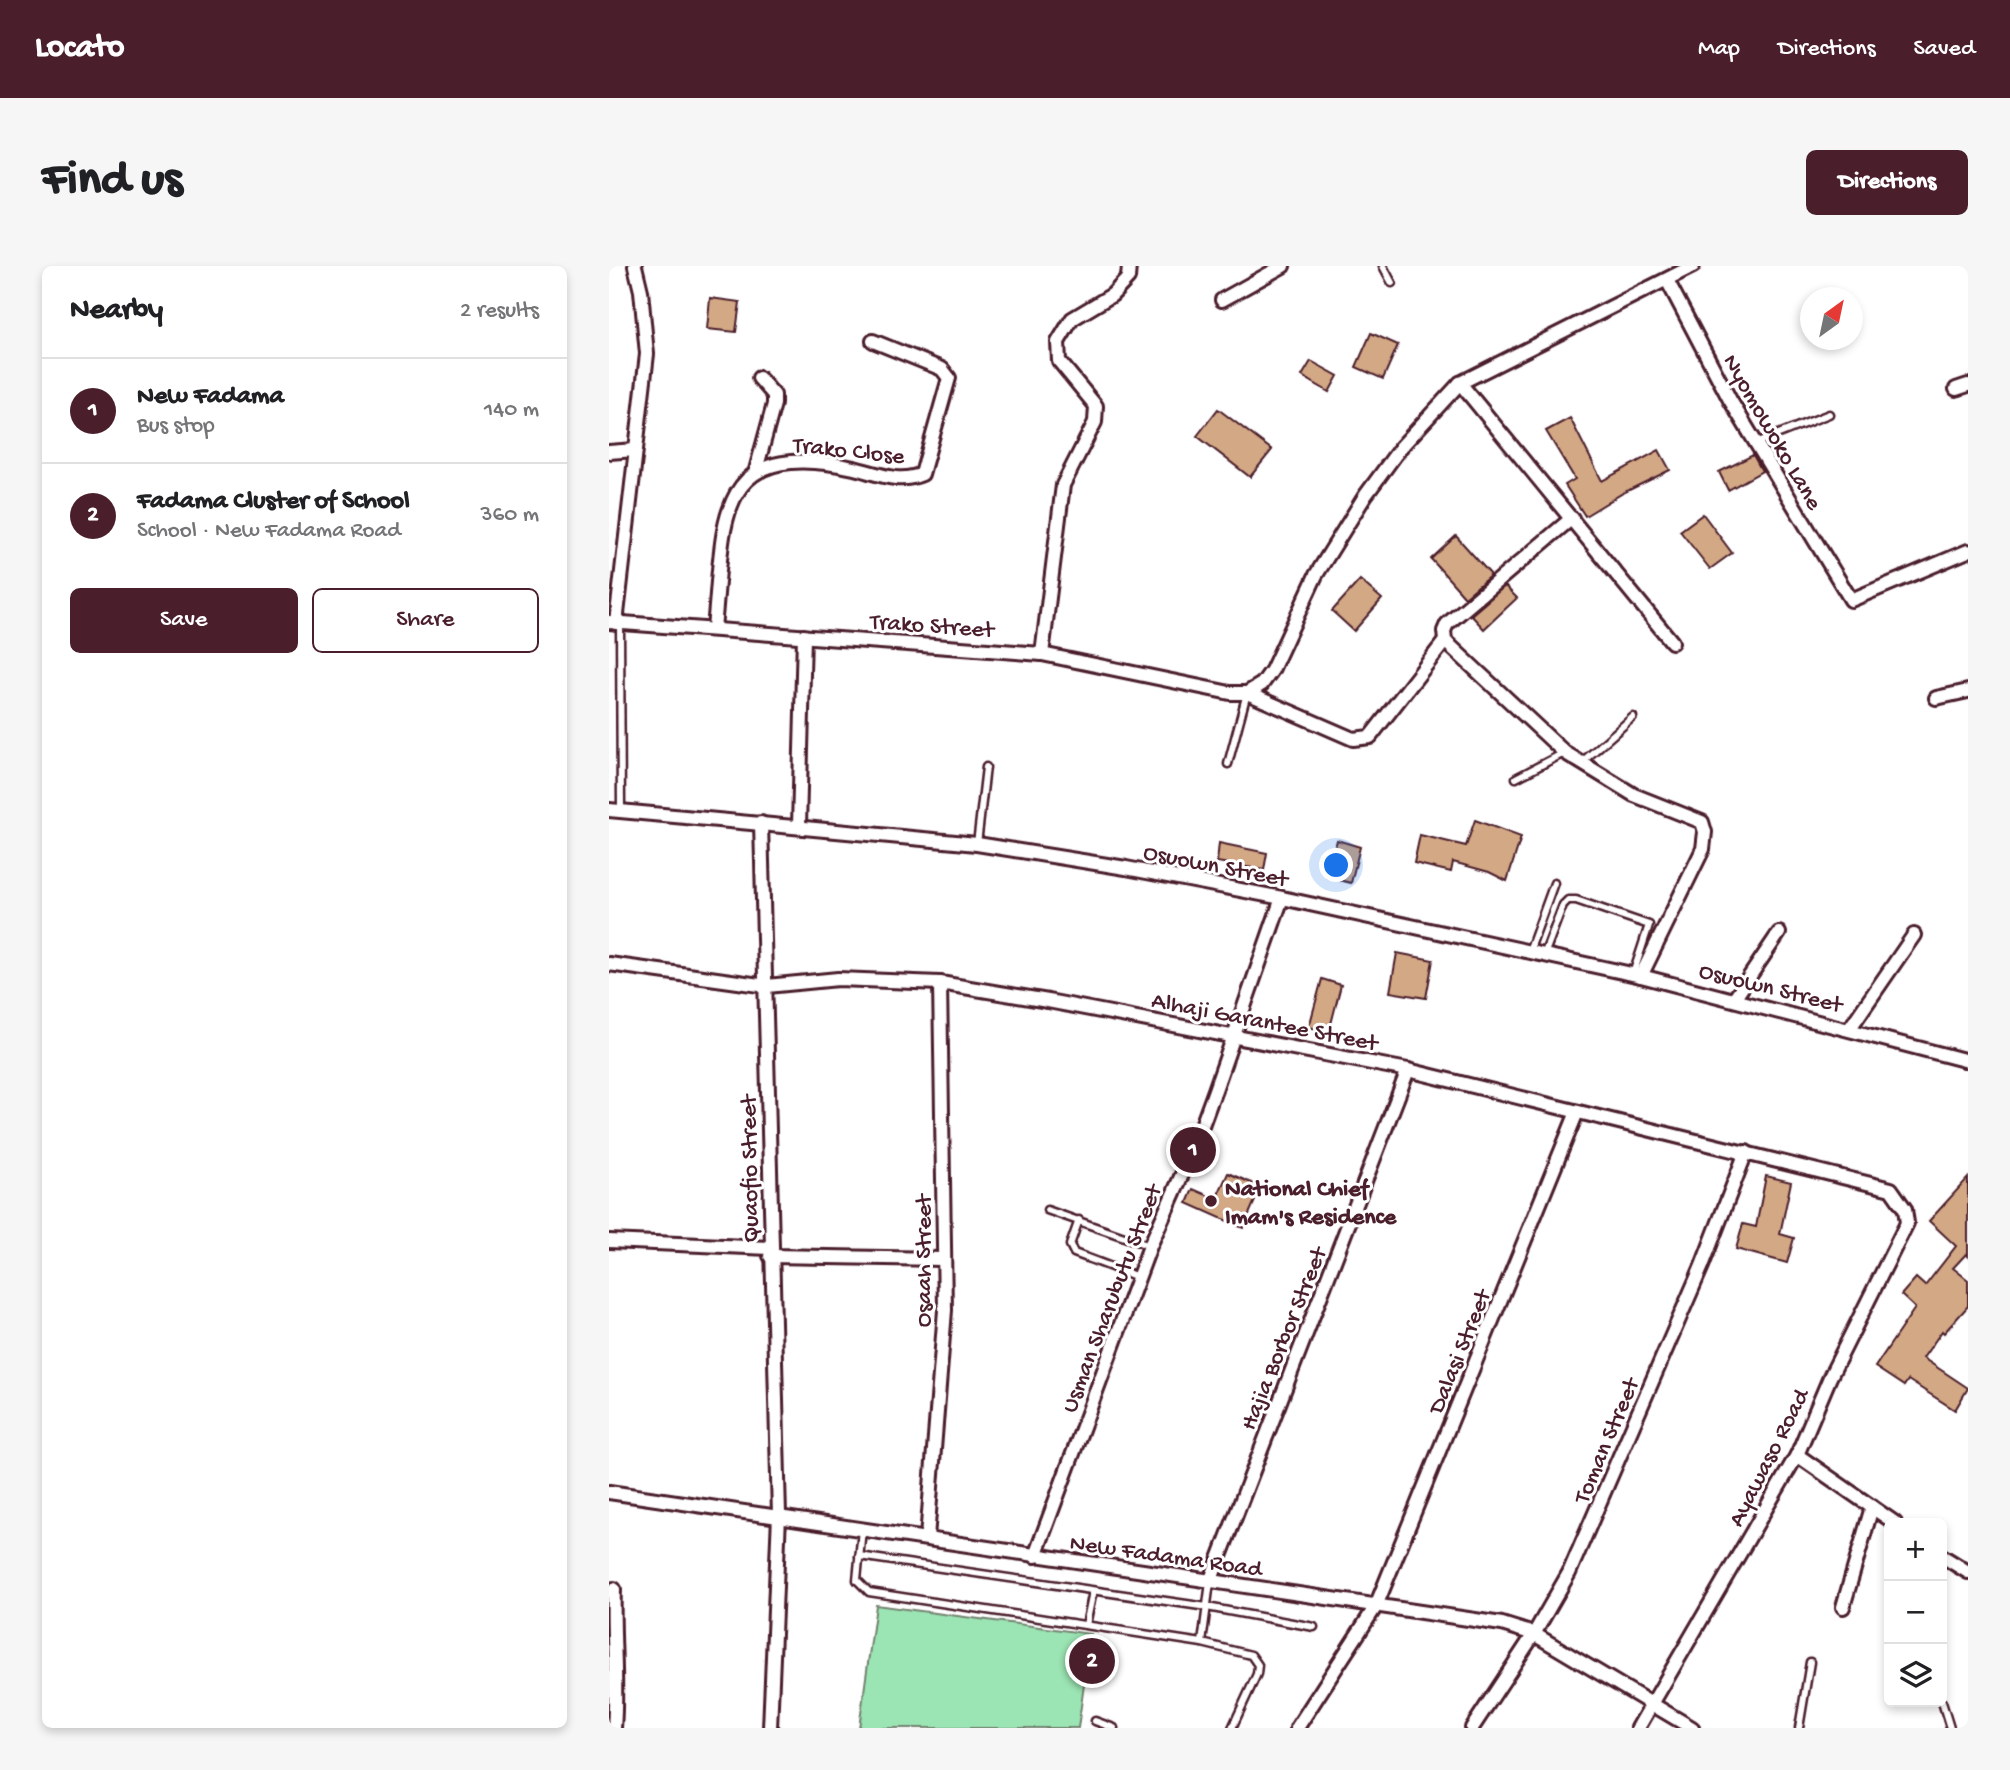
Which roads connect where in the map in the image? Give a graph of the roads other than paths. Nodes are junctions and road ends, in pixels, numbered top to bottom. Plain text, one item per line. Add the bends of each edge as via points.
1 (635, 266) edge
2 (1129, 266) edge
3 (1283, 266) edge
4 (1383, 266) edge
5 (1693, 266) edge
6 (1667, 279) junction
7 (1392, 283) dead end
8 (1222, 300) dead end
9 (873, 341) dead end
10 (759, 378) dead end
11 (1460, 383) junction
12 (1829, 414) dead end
13 (1756, 443) junction
14 (635, 450) junction
15 (609, 452) edge
16 (756, 470) junction
17 (1572, 518) junction
18 (1968, 551) edge
19 (615, 623) edge
20 (714, 628) junction
21 (804, 636) junction
22 (1445, 640) junction
23 (1672, 642) dead end
24 (1042, 654) junction
25 (1968, 691) edge
26 (1247, 693) junction
27 (1936, 698) dead end
28 (1633, 717) dead end
29 (1564, 752) junction
30 (1228, 764) dead end
31 (1581, 764) junction
32 (986, 767) dead end
33 (1516, 778) dead end
34 (615, 810) edge
35 (761, 823) junction
36 (799, 826) junction
37 (977, 844) junction
38 (1555, 883) dead end
39 (1282, 898) junction
40 (1779, 933) dead end
41 (1914, 935) dead end
42 (1529, 952) junction
43 (1544, 955) junction
44 (609, 964) edge
45 (1637, 975) junction
46 (940, 983) junction
47 (767, 986) junction
48 (1735, 998) junction
49 (1850, 1028) junction
50 (1235, 1034) junction
51 (1968, 1060) edge
52 (1408, 1070) junction
53 (1577, 1112) junction
54 (1746, 1152) junction
55 (1898, 1197) joint
56 (1047, 1210) dead end
57 (1079, 1220) junction
58 (609, 1241) edge
59 (1150, 1246) junction
60 (770, 1252) junction
61 (943, 1259) junction
62 (1138, 1277) junction
63 (1797, 1455) junction
64 (609, 1492) edge
65 (1872, 1507) junction
66 (779, 1515) junction
67 (1888, 1518) edge
68 (862, 1529) junction
69 (927, 1538) junction
70 (859, 1556) junction
71 (1035, 1556) junction
72 (1947, 1559) edge
73 (1968, 1572) edge
74 (1210, 1582) junction
75 (614, 1589) dead end
76 (1093, 1591) junction
77 (1376, 1606) junction
78 (1207, 1607) junction
79 (1843, 1607) dead end
80 (1086, 1625) junction
81 (1314, 1627) dead end
82 (1534, 1634) junction
83 (1202, 1643) junction
84 (1810, 1662) dead end
85 (1654, 1705) junction
86 (1944, 1707) edge
87 (1095, 1721) dead end
88 (614, 1728) edge
89 (770, 1728) edge
90 (1114, 1728) edge
91 (1232, 1728) edge
92 (1297, 1728) edge
93 (1472, 1728) edge
94 (1638, 1728) edge
95 (1692, 1728) edge
96 (1799, 1728) edge
97 (1950, 1728) edge

1 - 14 street via 647,354
2 - 24 street via 1128,278 1112,295 1072,319 1058,342 1059,360 1096,406 1095,422 1063,485
3 - 8 street
4 - 7 lane
5 - 6 street
6 - 11 street
6 - 13 street, Nyomowoko Lane
9 - 16 street, Trako Close via 942,369 949,378 922,474 907,480 837,464 778,462
10 - 16 street via 774,395 774,404
11 - 17 street
11 - 26 street via 1401,447 1364,496 1316,575 1272,670 1262,684
12 - 13 lane
13 - 18 street, Nyomowoko Lane via 1851,600
14 - 15 street
14 - 19 street
16 - 20 street via 739,487 725,518
17 - 22 street, Trako Street via 1447,624
17 - 23 street
19 - 20 street, Trako Street
19 - 34 lane
20 - 21 street, Trako Street
21 - 24 street, Trako Street
21 - 36 street
22 - 26 street, Trako Street via 1370,737 1353,739
22 - 29 street
24 - 26 street, Trako Street
25 - 27 street
26 - 30 lane
28 - 31 lane
29 - 31 street
29 - 33 lane
31 - 45 street via 1634,794 1694,817 1706,832 1703,849
32 - 37 lane
34 - 35 street, Osuown Street
35 - 36 street, Osuown Street
35 - 47 street, Quaofio Street
36 - 37 street, Osuown Street
37 - 39 street, Osuown Street
38 - 42 lane
39 - 42 street, Osuown Street
39 - 50 street, Usman Sharubutu Street
40 - 48 street
41 - 49 street
42 - 43 street, Osuown Street
43 - 45 street, Osuown Street
43 - 45 lane via 1563,905 1576,900 1649,925
44 - 47 street, Alhaji Garantee Street
45 - 48 street, Osuown Street
46 - 47 street, Alhaji Garantee Street via 838,979
46 - 50 street, Alhaji Garantee Street
46 - 61 street, Osaah Street
47 - 60 street, Quaofio Street
48 - 49 street, Osuown Street
49 - 51 street, Osuown Street
50 - 52 street, Alhaji Garantee Street
50 - 59 street, Usman Sharubutu Street via 1193,1150
52 - 53 street, Alhaji Garantee Street
52 - 74 street, Hajia Borbor Street
53 - 54 street, Alhaji Garantee Street
53 - 77 street, Dalasi Street
54 - 55 street, Alhaji Garantee Street via 1878,1184
54 - 82 street, Toman Street via 1601,1503
55 - 63 street, Ayawaso Road via 1907,1223 1830,1377
56 - 57 lane
57 - 59 lane
57 - 62 lane via 1070,1245 1075,1253
58 - 60 street
59 - 62 street, Usman Sharubutu Street
60 - 61 street
60 - 66 street, Quaofio Street
61 - 69 street, Osaah Street via 942,1362
62 - 71 street, Usman Sharubutu Street
63 - 65 street
63 - 85 street, Ayawaso Road
64 - 66 street, New Fadama Road
65 - 67 street
65 - 79 street
66 - 68 street, New Fadama Road
66 - 89 street, Quaofio Street
68 - 69 street, New Fadama Road
68 - 70 lane
69 - 71 street, New Fadama Road
70 - 76 lane
70 - 80 lane via 857,1580 869,1592
71 - 74 street, New Fadama Road
72 - 73 street
74 - 77 street, New Fadama Road
74 - 78 lane
75 - 88 street
76 - 78 lane
76 - 80 lane
77 - 82 street, New Fadama Road via 1464,1616
77 - 92 street, Dalasi Street
78 - 81 lane
78 - 83 lane
80 - 83 lane
82 - 85 street, New Fadama Road
82 - 93 street, Toman Street
83 - 91 lane via 1251,1655 1258,1665
84 - 96 lane
85 - 94 street, Ayawaso Road
85 - 95 street, New Fadama Road
86 - 97 lane
87 - 90 lane

